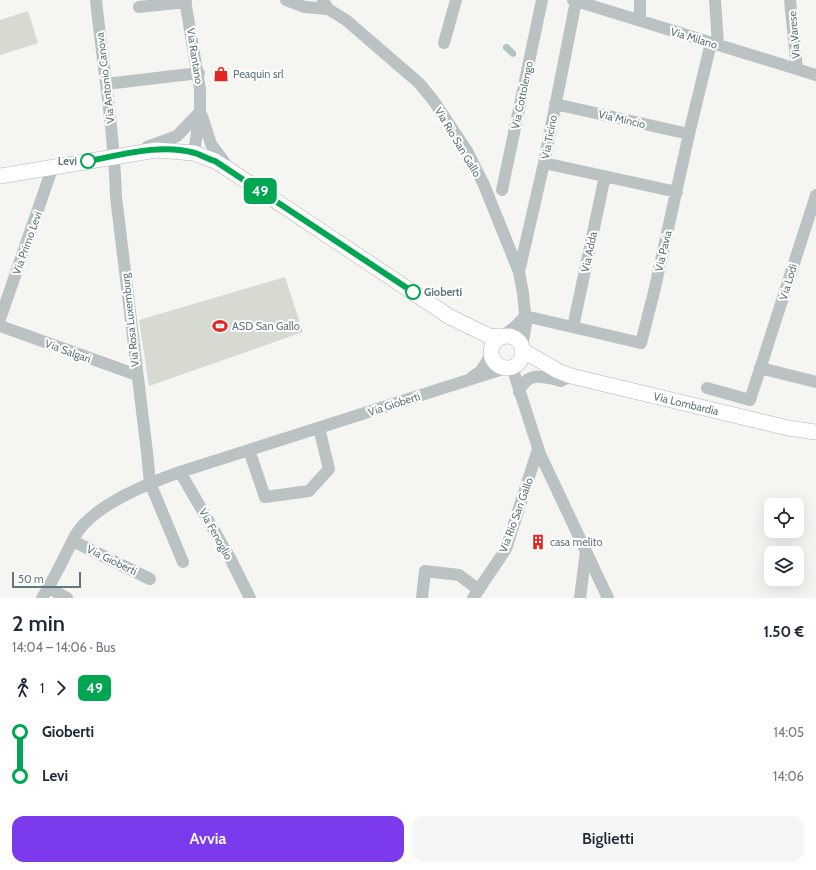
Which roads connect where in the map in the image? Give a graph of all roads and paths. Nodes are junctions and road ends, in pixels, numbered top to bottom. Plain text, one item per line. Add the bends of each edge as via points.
1 (96, 0) edge
2 (286, 0) edge
3 (456, 0) edge
4 (542, 0) edge
5 (640, 0) edge
6 (715, 0) edge
7 (790, 0) edge
8 (185, 1) edge
9 (574, 1) edge
10 (326, 4) edge
11 (139, 7) dead end
12 (640, 21) junction
13 (444, 43) dead end
14 (714, 44) junction
15 (797, 69) junction
16 (199, 73) junction
17 (816, 75) edge
18 (106, 84) junction
19 (555, 104) junction
20 (200, 111) junction
21 (689, 134) junction
22 (194, 153) junction
23 (120, 155) junction
24 (544, 163) junction
25 (53, 166) junction
26 (231, 171) junction
27 (0, 176) edge
28 (605, 176) junction
29 (502, 190) dead end
30 (677, 192) junction
31 (816, 195) edge
32 (519, 272) junction
33 (525, 316) junction
34 (450, 317) junction
35 (0, 319) edge
36 (0, 326) edge
37 (573, 327) junction
38 (502, 337) junction
39 (522, 348) junction
40 (491, 354) junction
41 (512, 367) junction
42 (760, 368) junction
43 (564, 373) junction
44 (136, 375) junction
45 (470, 379) junction
46 (816, 382) edge
47 (707, 388) dead end
48 (519, 392) junction
49 (319, 428) junction
50 (816, 432) edge
51 (538, 449) junction
52 (249, 450) junction
53 (180, 472) junction
54 (150, 483) junction
55 (73, 542) junction
56 (586, 551) junction
57 (183, 562) dead end
58 (150, 579) dead end
59 (46, 593) edge
60 (476, 594) edge
61 (67, 598) edge
62 (250, 598) edge
63 (422, 598) edge
64 (580, 598) edge
65 (608, 598) edge

1 - 18 street, Via Antonio Canova
2 - 10 street, Via Rio San Gallo via 305,7
3 - 13 street
4 - 29 street, Via Cottolengo
5 - 12 street
6 - 14 street, Via Pavia
7 - 15 street, Via Varese
8 - 11 street, Via Rantano
8 - 16 street, Via Rantano
9 - 12 street, Via Milano
9 - 19 street, Via Ticino
10 - 32 street, Via Rio San Gallo via 419,83 433,100 467,151 484,185
12 - 14 street, Via Milano
14 - 15 street, Via Milano
14 - 21 street, Via Pavia
15 - 17 street, Via Milano
16 - 18 street
16 - 20 street, Via Rantano
18 - 23 street, Via Antonio Canova
19 - 21 street, Via Mincio
19 - 24 street, Via Ticino
20 - 22 street, Via Rantano
20 - 23 street via 177,136
20 - 26 street, Via Rantano via 211,144
21 - 30 street, Via Pavia
22 - 23 main road via 167,150
22 - 26 main road
23 - 25 main road
23 - 44 street, Via Rosa Luxemburg via 116,197
24 - 28 street
24 - 32 street, Via Ticino
25 - 27 main road
25 - 35 street, Via Primo Levi
26 - 34 main road
28 - 30 street
28 - 37 street, Via Adda
30 - 37 street, Via Pavia via 641,343
31 - 42 street, Via Lodi
32 - 33 street, Via Rio San Gallo
33 - 37 street, Via Pavia
33 - 38 street
33 - 39 street, Via Rio San Gallo
34 - 38 main road via 489,336
34 - 40 main road
36 - 44 street, Via Salgari
38 - 39 main road via 514,338
38 - 40 main road via 493,345
39 - 41 main road via 522,358
39 - 43 main road, Via Lombardia
40 - 41 main road via 495,363
40 - 45 street via 481,371
41 - 43 main road, Via Lombardia via 534,365 550,372
41 - 45 street, Via Gioberti
41 - 48 street
42 - 46 street
42 - 47 street, Via Lodi via 750,400
43 - 48 street via 561,381 532,376
43 - 50 main road, Via Lombardia via 788,428
44 - 54 street, Via Rosa Luxemburg
45 - 49 street, Via Gioberti
48 - 51 street
49 - 52 street, Via Gioberti
49 - 52 street via 328,469 309,491 265,497
51 - 56 street
51 - 60 street, Via Rio San Gallo via 506,549
52 - 53 street, Via Gioberti
53 - 54 street, Via Gioberti
53 - 62 street, Via Fenoglio
54 - 55 street, Via Gioberti via 135,489 89,519
54 - 57 street
55 - 58 street, Via Gioberti
55 - 59 street, Via Gioberti
56 - 64 street
56 - 65 street
59 - 61 street
60 - 63 street via 459,575 425,572

